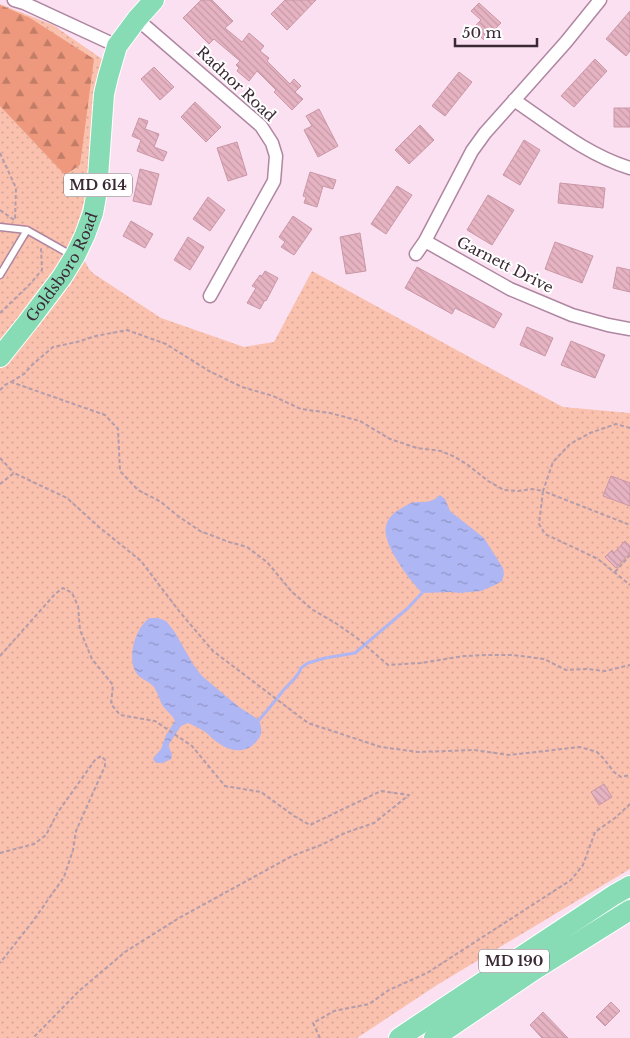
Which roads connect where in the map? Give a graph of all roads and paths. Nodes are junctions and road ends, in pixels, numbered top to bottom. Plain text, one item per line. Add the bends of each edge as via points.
1 (14, 0) edge
2 (154, 0) edge
3 (600, 0) edge
4 (137, 19) junction
5 (118, 46) junction
6 (514, 100) junction
7 (0, 153) edge
8 (630, 168) edge
9 (0, 210) edge
10 (0, 227) edge
11 (28, 230) junction
12 (425, 240) junction
13 (416, 254) dead end
14 (74, 256) junction
15 (0, 275) edge
16 (210, 296) dead end
17 (0, 313) edge
18 (630, 330) edge
19 (0, 357) edge
20 (11, 382) junction
21 (0, 390) edge
22 (630, 428) edge
23 (0, 458) edge
24 (14, 472) junction
25 (0, 484) edge
26 (543, 491) junction
27 (630, 525) edge
28 (630, 555) edge
29 (615, 572) junction
30 (630, 586) edge
31 (0, 656) edge
32 (630, 665) edge
33 (630, 774) edge
34 (630, 804) edge
35 (0, 853) edge
36 (630, 886) edge
37 (630, 910) edge
38 (0, 963) edge
39 (34, 1038) edge
40 (320, 1038) edge
41 (398, 1038) edge
42 (434, 1038) edge

1 - 5 street
2 - 4 main road, Goldsboro Road / MD 614
3 - 6 street
4 - 5 main road, Goldsboro Road / MD 614
4 - 16 street, Radnor Road via 261,126 272,142 276,156 274,181
5 - 14 main road, Goldsboro Road / MD 614 via 104,94 93,213
6 - 8 street via 583,148
6 - 12 street via 472,151
7 - 9 path via 16,188 15,220
10 - 11 lane
11 - 14 lane
11 - 15 lane
11 - 17 path via 41,246 42,270
12 - 13 street
12 - 18 street, Garnett Drive via 510,289 572,315
14 - 19 main road, Goldsboro Road / MD 614 via 47,298
20 - 21 path
20 - 26 path via 53,347 127,330 166,344 242,387 301,409 360,420 390,439 417,448 441,451 504,490
20 - 32 path via 105,415 118,429 120,472 138,490 161,502 200,531 247,547 267,562 292,592 313,610 359,640 388,666 488,655 544,659 566,670 605,671
22 - 26 path via 616,424 570,444 553,462
23 - 24 path
24 - 25 path
24 - 33 path via 67,498 140,561 213,651 308,723 381,747 418,752 474,750 510,755 580,747 597,752 622,777
26 - 27 path
26 - 29 path via 539,524 544,534 598,558
28 - 29 path
29 - 30 path
31 - 39 path via 63,588 72,593 78,606 80,630 92,659 113,685 111,704 120,715 155,721 192,746 225,786 261,792 310,825 380,791 409,795 374,823 292,856 124,952 79,991
34 - 40 path via 595,832 583,865 571,880 428,973 389,990 369,1004 334,1011 313,1023
35 - 38 path via 34,844 46,835 94,760 101,756 105,760 76,831 64,877
36 - 41 main road, MD 190
37 - 42 main road, MD 190

